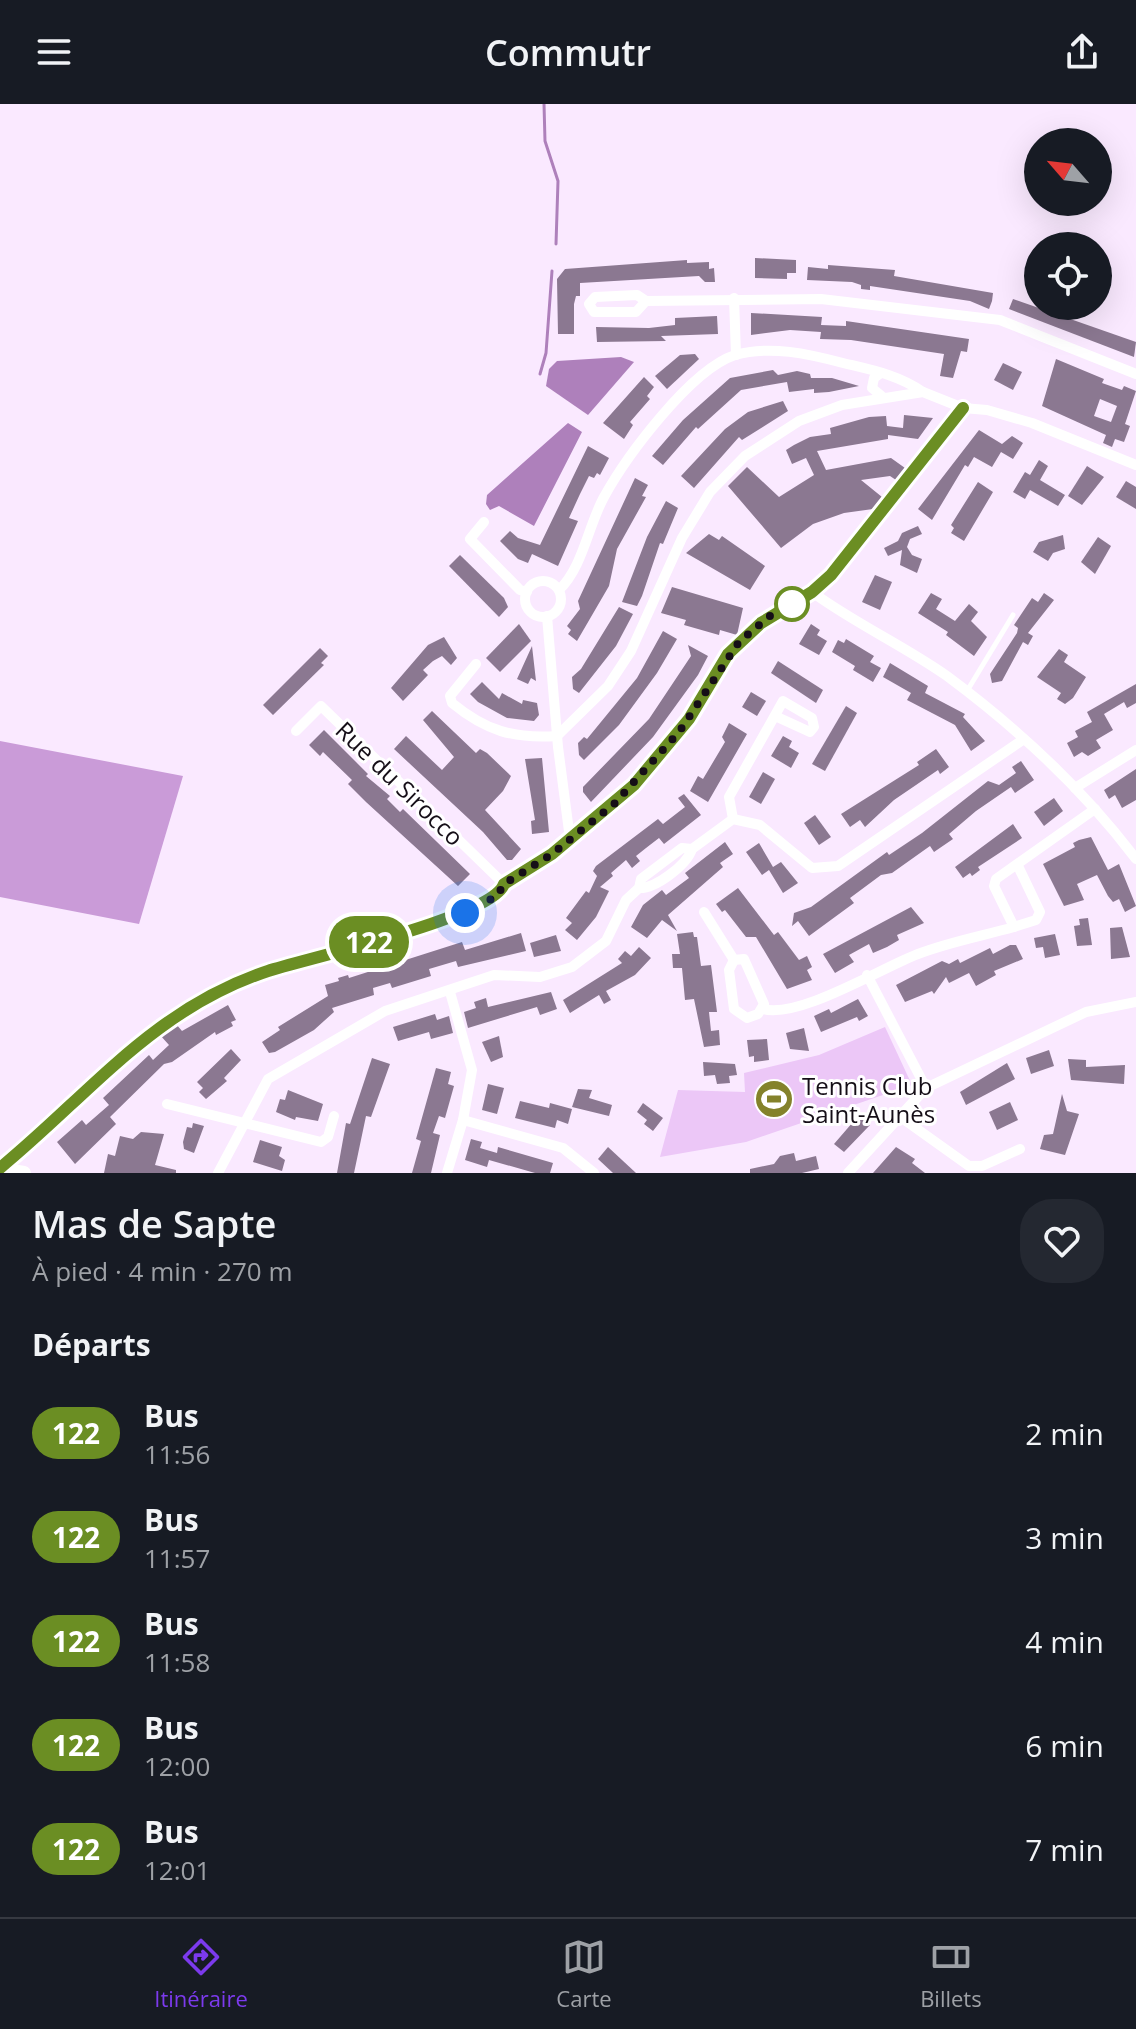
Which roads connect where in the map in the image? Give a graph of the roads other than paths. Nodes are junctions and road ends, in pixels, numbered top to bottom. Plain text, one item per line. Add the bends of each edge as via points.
1 (734, 298) junction
2 (646, 301) junction
3 (736, 355) junction
4 (881, 373) junction
5 (1136, 374) edge
6 (923, 392) junction
7 (884, 398) junction
8 (963, 408) junction
9 (1135, 462) edge
10 (484, 522) dead end
11 (559, 590) junction
12 (527, 592) junction
13 (812, 592) junction
14 (1013, 615) dead end
15 (547, 616) junction
16 (476, 664) dead end
17 (966, 692) junction
18 (775, 716) dead end
19 (296, 731) dead end
20 (557, 736) junction
21 (1024, 739) junction
22 (1136, 750) edge
23 (1075, 788) junction
24 (1095, 809) junction
25 (733, 819) junction
26 (570, 839) junction
27 (1136, 859) edge
28 (1017, 864) junction
29 (504, 884) junction
30 (704, 912) dead end
31 (1014, 927) junction
32 (734, 960) junction
33 (867, 975) junction
34 (450, 992) junction
35 (1136, 1002) edge
36 (763, 1009) junction
37 (926, 1088) junction
38 (167, 1104) dead end
39 (334, 1116) dead end
40 (899, 1116) junction
41 (463, 1120) junction
42 (243, 1123) junction
43 (1020, 1149) dead end
44 (0, 1168) edge
45 (24, 1173) edge
46 (218, 1173) edge
47 (447, 1173) edge
48 (594, 1173) edge
49 (848, 1173) edge

1 - 2 street
1 - 3 street
1 - 5 street via 821,299 994,320
2 - 2 street via 637,295 595,297 589,304 594,312 636,312
3 - 4 street via 806,353
3 - 11 street via 689,389 630,454
4 - 6 street via 905,379
4 - 7 street via 872,388
6 - 7 street
6 - 8 street
7 - 20 street via 842,405 799,421 756,447 727,474 686,530 631,651 608,686
8 - 9 street via 1032,423
8 - 13 street
10 - 12 street via 470,539
11 - 12 street via 545,582
11 - 15 street via 560,606
12 - 15 street via 529,609
13 - 17 street
13 - 26 street via 771,615 739,642 656,761
14 - 17 lane
15 - 20 street
16 - 20 street via 458,682 452,703 505,735
17 - 21 street
18 - 25 street via 729,797
19 - 29 street, Rue du Sirocco via 321,706
20 - 26 street
21 - 23 street
21 - 25 street via 830,869 807,866 760,825
22 - 23 street
23 - 24 street
24 - 27 street
24 - 28 street
25 - 34 street via 658,881 639,888 626,900 606,941 572,967 540,977 494,975
26 - 29 street
28 - 31 street via 994,882
28 - 31 street via 1040,912 1036,920
29 - 44 street via 497,896 465,913 308,958 197,1000 146,1036
30 - 32 street
31 - 33 street via 921,953
32 - 36 street via 749,963
32 - 36 street via 729,970 735,1012 747,1018
33 - 36 street via 802,1005
33 - 37 street
34 - 41 street via 472,1070
34 - 42 street via 385,1011 268,1079
35 - 37 street via 1086,1012
37 - 40 street
38 - 42 street
39 - 42 street via 328,1137 321,1142
40 - 43 street via 969,1166 982,1166
40 - 49 street
41 - 47 street
41 - 48 street via 563,1148
42 - 46 street
44 - 45 street

